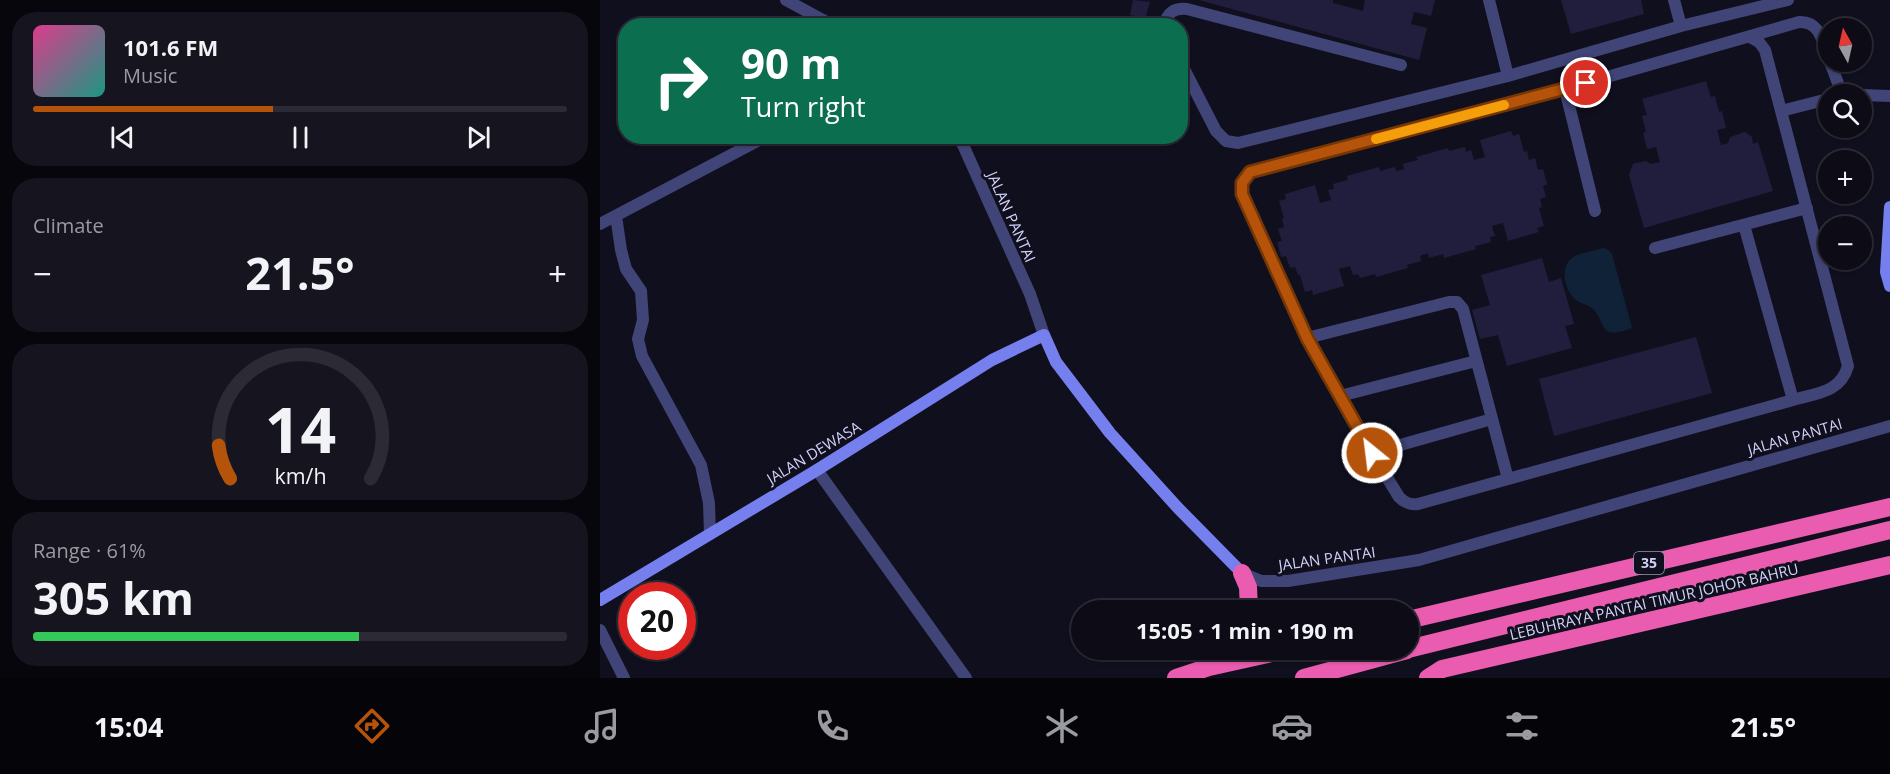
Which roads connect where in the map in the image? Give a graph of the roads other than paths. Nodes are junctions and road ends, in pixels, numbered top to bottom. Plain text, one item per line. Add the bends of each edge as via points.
1 (786, 0) edge
2 (1489, 0) edge
3 (1674, 0) edge
4 (1788, 0) edge
5 (819, 18) edge
6 (1168, 18) edge
7 (1681, 26) junction
8 (1818, 33) edge
9 (1750, 37) junction
10 (1401, 65) dead end
11 (1508, 76) junction
12 (1188, 77) edge
13 (1565, 89) junction
14 (1872, 95) edge
15 (1890, 96) edge
16 (1818, 102) edge
17 (1781, 111) junction
18 (752, 144) edge
19 (963, 144) edge
20 (1890, 207) edge
21 (1807, 208) junction
22 (1595, 211) dead end
23 (616, 216) junction
24 (600, 224) edge
25 (1744, 225) junction
26 (1655, 248) dead end
27 (1888, 271) edge
28 (1890, 286) edge
29 (1044, 335) junction
30 (1307, 338) junction
31 (1476, 361) junction
32 (1340, 396) junction
33 (1793, 400) junction
34 (1492, 419) junction
35 (1890, 426) edge
36 (1372, 453) junction
37 (817, 470) junction
38 (1508, 479) junction
39 (1890, 498) edge
40 (1890, 507) edge
41 (1862, 513) junction
42 (1890, 530) edge
43 (710, 534) junction
44 (1886, 568) edge
45 (1242, 573) junction
46 (600, 600) edge
47 (1249, 600) edge
48 (1419, 617) edge
49 (600, 630) edge
50 (1419, 646) edge
51 (1219, 660) edge
52 (1243, 660) edge
53 (1369, 660) edge
54 (1209, 668) junction
55 (1435, 674) edge
56 (624, 678) edge
57 (966, 678) edge
58 (1176, 678) edge
59 (1304, 678) edge
60 (1412, 678) edge

1 - 5 street
2 - 11 street
3 - 7 street
4 - 7 street
6 - 10 street via 1178,8 1188,9
7 - 11 street
8 - 9 street via 1805,22
9 - 13 street
9 - 17 street via 1764,50
11 - 12 street via 1238,143 1226,141 1216,131
13 - 22 street
13 - 30 street via 1250,172 1242,183 1242,194
14 - 15 street
16 - 17 street
17 - 21 street
18 - 23 street
19 - 29 street, JALAN PANTAI via 1034,302
20 - 27 street
21 - 25 street
21 - 33 street via 1848,366 1845,378 1833,388
23 - 24 street
23 - 43 street via 626,268 641,291 643,320 638,339 642,356 702,465
25 - 26 street
25 - 33 street
27 - 28 street
29 - 37 street, JALAN DEWASA via 992,360
29 - 45 street, JALAN PANTAI via 1056,362 1110,434
30 - 31 street via 1457,302 1463,309
30 - 32 street
31 - 32 street
31 - 34 street
32 - 36 street
33 - 38 street
34 - 36 street
34 - 38 street
35 - 45 street, JALAN PANTAI via 1419,560 1287,581 1261,581
36 - 38 street via 1399,497 1411,505
37 - 43 street, JALAN DEWASA
37 - 57 street
39 - 41 street
40 - 41 highway, 35
41 - 48 highway, 35
42 - 50 highway, LEBUHRAYA PANTAI TIMUR JOHOR BAHRU / 35
43 - 46 street, JALAN DEWASA
44 - 55 highway, LEBUHRAYA PANTAI TIMUR JOHOR BAHRU
45 - 47 highway
49 - 56 street
51 - 54 highway
52 - 54 highway
53 - 59 highway, LEBUHRAYA PANTAI TIMUR JOHOR BAHRU
54 - 58 highway
55 - 60 highway, LEBUHRAYA PANTAI TIMUR JOHOR BAHRU

